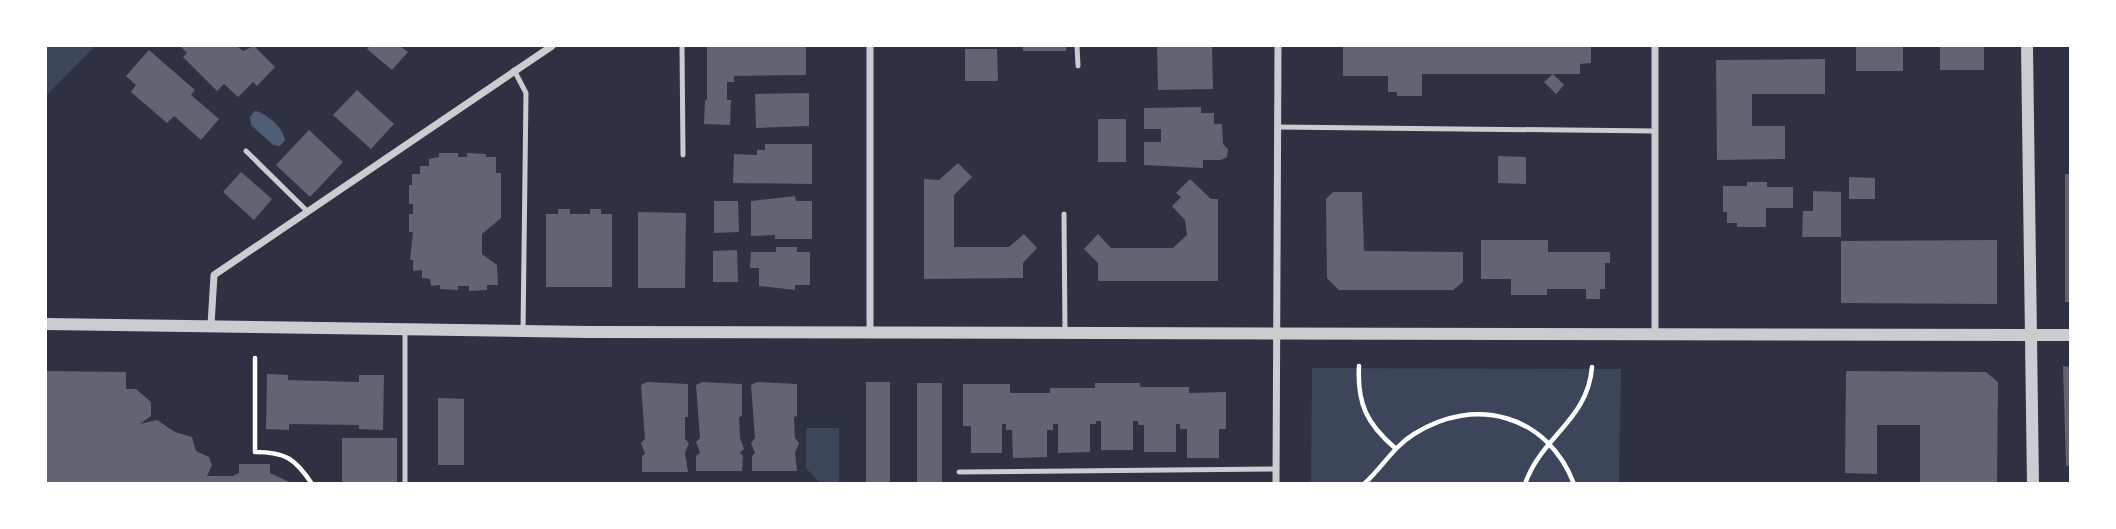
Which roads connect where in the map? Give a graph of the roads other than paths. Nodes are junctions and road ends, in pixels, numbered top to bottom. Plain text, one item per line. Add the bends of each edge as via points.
1 (552, 46) edge
2 (682, 46) edge
3 (870, 46) edge
4 (1077, 46) edge
5 (1278, 46) edge
6 (1655, 46) edge
7 (2027, 46) edge
8 (1077, 66) dead end
9 (514, 70) junction
10 (1278, 127) junction
11 (1655, 131) junction
12 (246, 152) dead end
13 (683, 155) dead end
14 (307, 211) junction
15 (1064, 214) dead end
16 (46, 324) edge
17 (211, 325) junction
18 (405, 328) junction
19 (523, 332) junction
20 (1655, 332) junction
21 (870, 333) junction
22 (1065, 333) junction
23 (1275, 334) junction
24 (2030, 335) junction
25 (2070, 335) edge
26 (1276, 469) junction
27 (959, 472) dead end
28 (405, 484) edge
29 (1276, 484) edge
30 (2034, 484) edge

1 - 9 street
2 - 13 lane
3 - 21 street
4 - 8 lane
5 - 10 street
6 - 11 street
7 - 24 street
9 - 14 street
9 - 19 lane via 526,93
10 - 11 lane
10 - 23 street
11 - 20 street
12 - 14 lane
14 - 17 street via 214,275
15 - 22 lane
16 - 17 street
17 - 18 street
18 - 19 street
18 - 28 lane
19 - 21 street
20 - 23 street
20 - 24 street
21 - 22 street
22 - 23 street
23 - 26 street
24 - 25 street
24 - 30 street
26 - 27 lane
26 - 29 street

